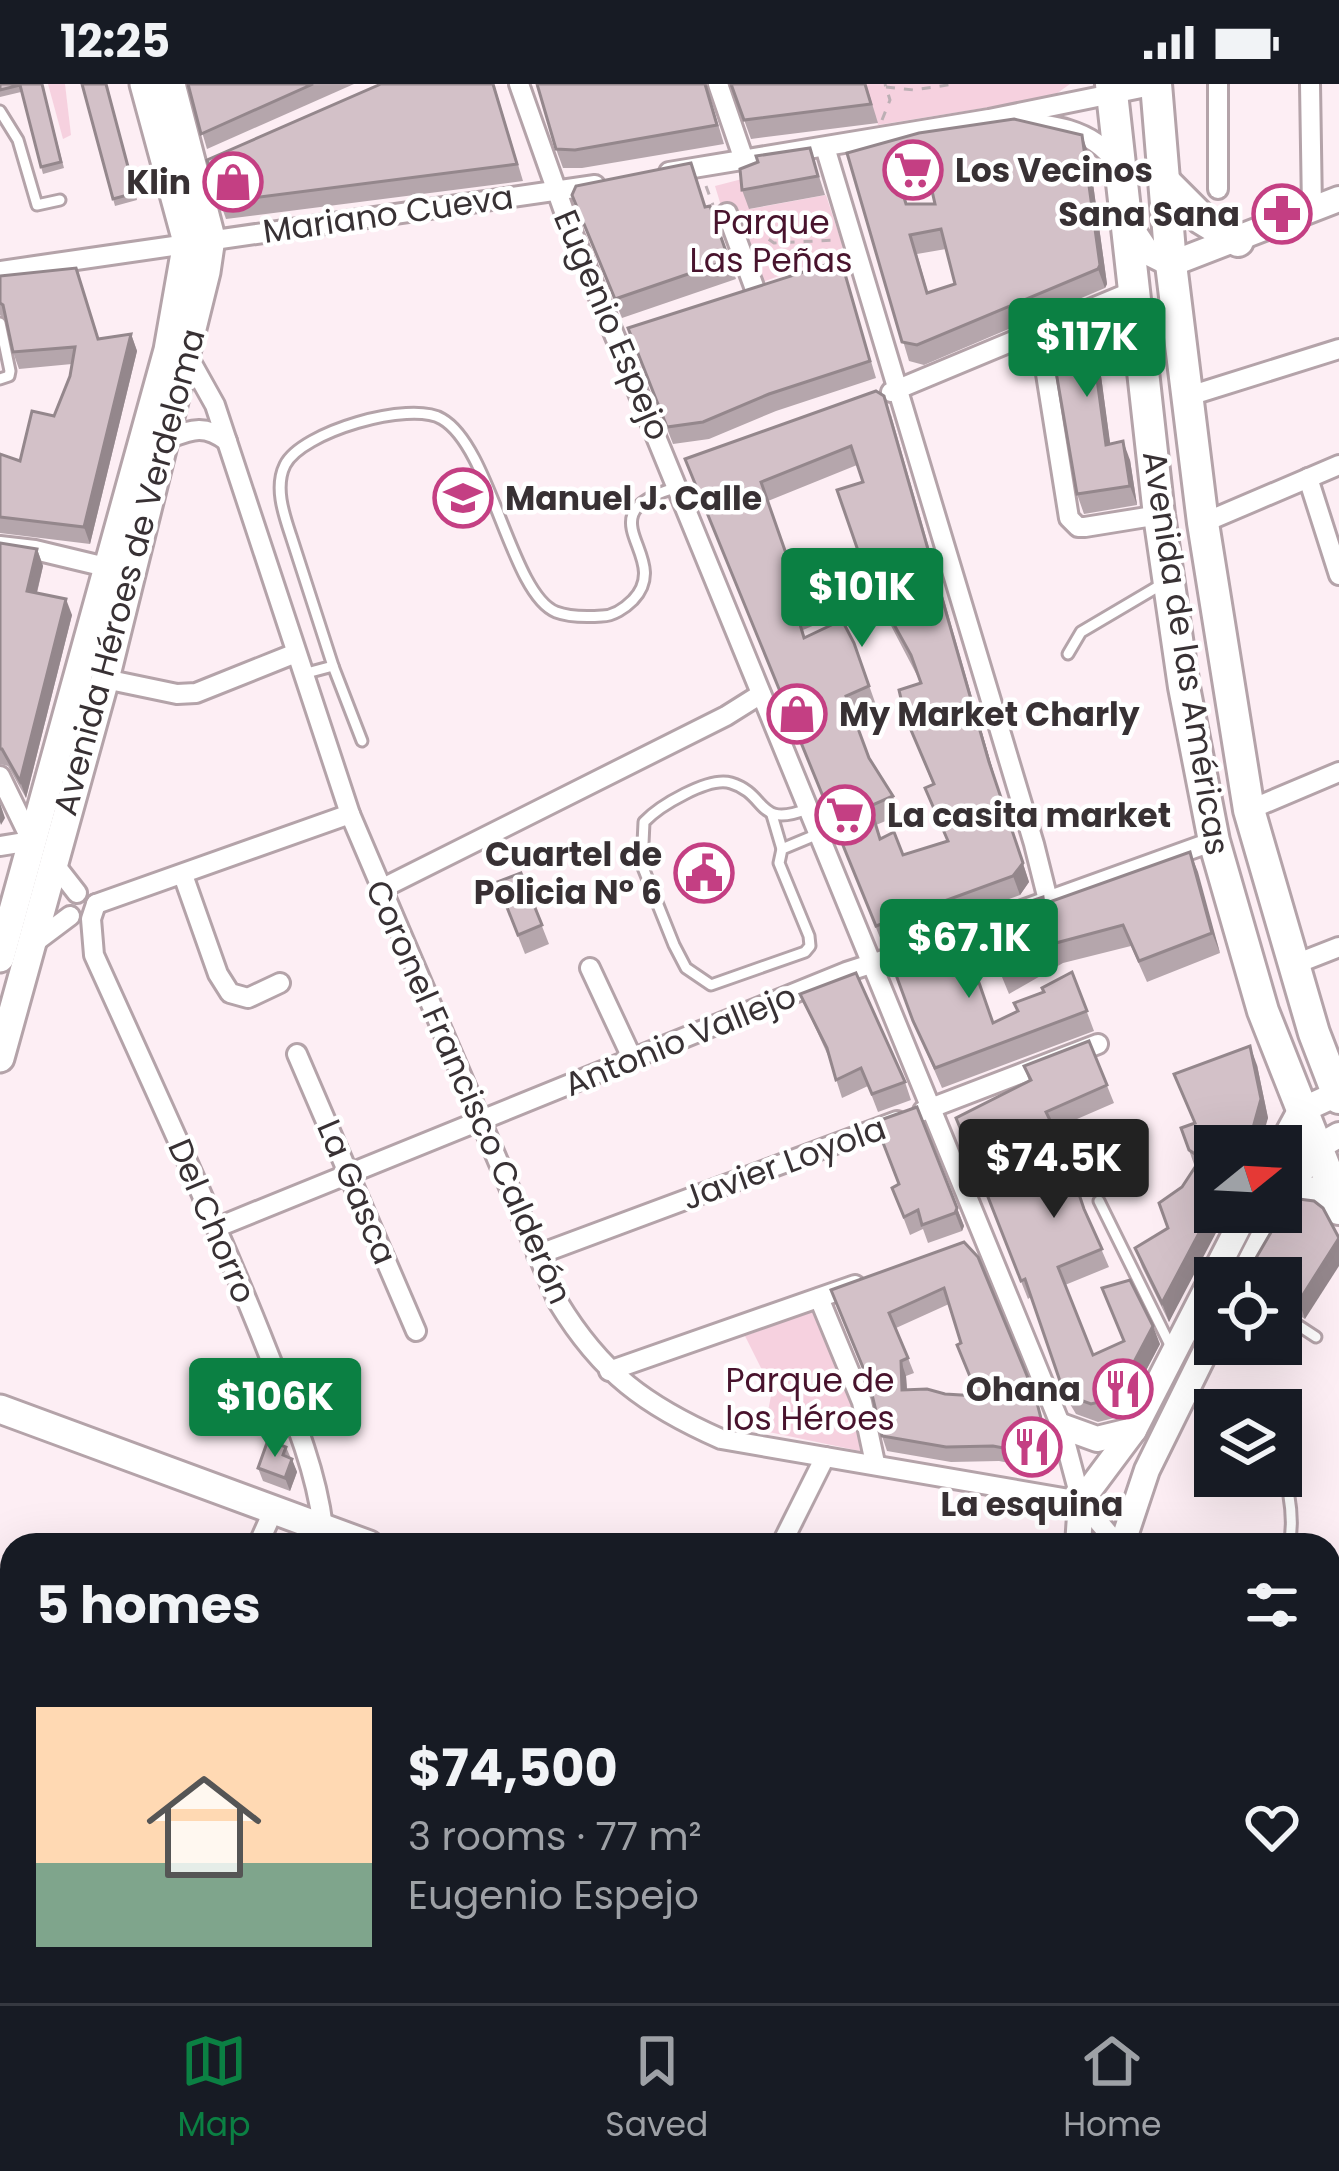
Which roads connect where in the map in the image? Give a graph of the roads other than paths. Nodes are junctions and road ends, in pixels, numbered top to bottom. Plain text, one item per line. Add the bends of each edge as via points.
1 (144, 84) edge
2 (171, 84) edge
3 (519, 84) edge
4 (718, 84) edge
5 (1156, 84) edge
6 (1218, 84) edge
7 (1310, 84) edge
8 (1112, 88) edge
9 (0, 111) edge
10 (988, 119) junction
11 (825, 147) junction
12 (743, 160) junction
13 (195, 170) junction
14 (1120, 172) junction
15 (639, 177) edge
16 (618, 181) edge
17 (1166, 183) junction
18 (1218, 188) dead end
19 (556, 191) junction
20 (1339, 199) edge
21 (60, 200) dead end
22 (1312, 209) junction
23 (727, 213) road end
24 (1126, 220) junction
25 (199, 240) junction
26 (1238, 241) junction
27 (859, 260) junction
28 (1171, 263) junction
29 (838, 266) edge
30 (0, 271) edge
31 (776, 285) edge
32 (1133, 292) junction
33 (0, 323) edge
34 (639, 329) edge
35 (1039, 330) junction
36 (617, 336) junction
37 (1339, 349) edge
38 (177, 351) junction
39 (0, 379) edge
40 (898, 390) junction
41 (1189, 396) junction
42 (876, 398) edge
43 (164, 440) junction
44 (227, 441) junction
45 (1339, 465) edge
46 (679, 473) junction
47 (1308, 478) junction
48 (1159, 515) junction
49 (1203, 523) junction
50 (0, 546) edge
51 (110, 568) junction
52 (1339, 575) edge
53 (1168, 581) junction
54 (296, 653) junction
55 (1068, 654) dead end
56 (333, 666) junction
57 (303, 674) junction
58 (104, 679) junction
59 (761, 694) junction
60 (362, 741) dead end
61 (1339, 772) edge
62 (0, 776) edge
63 (808, 808) junction
64 (1249, 810) junction
65 (350, 814) junction
66 (772, 814) junction
67 (818, 834) junction
68 (1214, 841) junction
69 (31, 842) junction
70 (0, 846) edge
71 (782, 849) junction
72 (53, 862) junction
73 (183, 875) junction
74 (380, 890) junction
75 (77, 893) junction
76 (1048, 900) junction
77 (93, 911) junction
78 (70, 916) junction
79 (31, 946) junction
80 (1339, 947) edge
81 (0, 958) edge
82 (872, 965) junction
83 (1293, 965) junction
84 (590, 968) dead end
85 (280, 982) dead end
86 (1098, 1044) dead end
87 (297, 1054) dead end
88 (0, 1058) edge
89 (633, 1060) junction
90 (1337, 1087) edge
91 (929, 1108) junction
92 (1300, 1112) junction
93 (481, 1121) junction
94 (1293, 1125) edge
95 (1327, 1141) edge
96 (350, 1175) junction
97 (1302, 1175) edge
98 (1302, 1192) edge
99 (1099, 1201) dead end
100 (1339, 1206) edge
101 (218, 1227) junction
102 (1235, 1233) edge
103 (983, 1238) junction
104 (963, 1245) edge
105 (537, 1255) junction
106 (881, 1276) edge
107 (819, 1298) junction
108 (1302, 1328) edge
109 (416, 1331) dead end
110 (1316, 1337) dead end
111 (1174, 1352) junction
112 (1199, 1365) edge
113 (609, 1371) junction
114 (0, 1409) edge
115 (1061, 1426) junction
116 (1134, 1430) junction
117 (824, 1457) junction
118 (875, 1462) junction
119 (1289, 1497) edge
120 (1081, 1501) junction
121 (274, 1509) junction
122 (323, 1527) junction
123 (263, 1533) edge
124 (338, 1533) edge
125 (788, 1533) edge
126 (1079, 1533) edge
127 (1109, 1533) edge
128 (1124, 1533) edge
129 (1291, 1533) edge

1 - 13 main road, Avenida Héroes de Verdeloma
2 - 13 main road, Avenida Héroes de Verdeloma
3 - 19 street, Eugenio Espejo
4 - 12 street
5 - 8 street
5 - 17 main road, Avenida de las Américas
6 - 18 street
7 - 22 street
8 - 10 street
8 - 14 main road, Avenida de las Américas
9 - 21 lane via 38,205
10 - 11 street
10 - 14 street via 1070,130 1105,148
11 - 12 street
11 - 27 street
12 - 15 street
13 - 25 main road, Avenida Héroes de Verdeloma
14 - 24 main road, Avenida de las Américas
16 - 19 street, Mariano Cueva
17 - 26 main road
17 - 28 main road, Avenida de las Américas
19 - 25 street, Mariano Cueva
19 - 36 street, Eugenio Espejo
20 - 22 street
22 - 26 street
23 - 31 street via 746,295
24 - 28 street via 1147,253
24 - 32 main road, Avenida de las Américas
25 - 30 street, Mariano Cueva
25 - 38 main road, Avenida Héroes de Verdeloma
26 - 28 street
27 - 29 street
27 - 40 street
28 - 41 main road, Avenida de las Américas
32 - 35 street
32 - 48 main road, Avenida de las Américas
33 - 39 lane via 10,371
34 - 36 street
35 - 40 street
35 - 48 street via 1069,518 1085,527
36 - 46 street, Eugenio Espejo
37 - 41 street
38 - 43 main road, Avenida Héroes de Verdeloma
38 - 44 street, Coronel Francisco Calderón via 215,405
38 - 51 main road, Avenida Héroes de Verdeloma
40 - 42 street
40 - 76 street
41 - 49 main road, Avenida de las Américas
43 - 44 street via 198,427
43 - 58 main road, Avenida Héroes de Verdeloma
44 - 54 street, Coronel Francisco Calderón
45 - 47 street
46 - 56 lane via 633,509 643,588 608,616 578,616 542,600 468,446 439,417 391,413 295,452 282,474 284,515
46 - 59 street, Eugenio Espejo
47 - 49 street
47 - 52 street
48 - 53 main road, Avenida de las Américas
49 - 64 main road, Avenida de las Américas
50 - 51 street
51 - 69 main road, Avenida Héroes de Verdeloma
53 - 55 lane via 1081,632
53 - 68 main road, Avenida de las Américas
54 - 57 street, Coronel Francisco Calderón
54 - 58 street via 196,693
56 - 57 lane
56 - 60 lane
57 - 65 street, Coronel Francisco Calderón
58 - 72 main road, Avenida Héroes de Verdeloma
59 - 63 street, Eugenio Espejo
59 - 74 street
61 - 64 street
62 - 69 street
63 - 66 lane
63 - 67 street, Eugenio Espejo
64 - 83 main road, Avenida de las Américas
65 - 73 street
65 - 74 street, Coronel Francisco Calderón
66 - 71 lane
66 - 71 lane via 733,783 717,782 657,808 644,822 641,865 686,968 701,980 722,983 810,946 779,862
67 - 71 lane
67 - 82 street, Eugenio Espejo
68 - 76 street, Antonio Vallejo
68 - 92 main road, Avenida de las Américas
69 - 70 street
69 - 72 street
69 - 81 main road, Avenida Héroes de Verdeloma
72 - 75 street
72 - 79 main road, Avenida Héroes de Verdeloma
73 - 77 street
73 - 85 street via 230,993 248,998
74 - 93 street, Coronel Francisco Calderón
75 - 77 street via 90,895
75 - 78 street
76 - 82 street, Antonio Vallejo
77 - 78 street via 82,922
77 - 101 street, Del Chorro via 94,955
78 - 79 street
79 - 88 main road, Avenida Héroes de Verdeloma
80 - 83 street
82 - 89 street, Antonio Vallejo
82 - 91 street, Eugenio Espejo
83 - 90 main road, Avenida de las Américas
84 - 89 street
86 - 91 street, Javier Loyola
87 - 96 street, La Gasca
89 - 93 street, Antonio Vallejo
90 - 92 street
91 - 103 street, Eugenio Espejo via 968,1183
91 - 105 street, Javier Loyola
92 - 94 street
92 - 95 main road, Avenida de las Américas
93 - 96 street, Antonio Vallejo
93 - 105 street, Coronel Francisco Calderón
95 - 97 street
95 - 100 main road, Avenida de las Américas
96 - 101 street, Antonio Vallejo
96 - 109 street, La Gasca
98 - 100 main road
99 - 111 lane
101 - 122 street, Del Chorro via 300,1435
102 - 111 street
103 - 104 street
103 - 115 street, Eugenio Espejo
105 - 113 street, Coronel Francisco Calderón via 582,1340
106 - 107 street
107 - 113 street
107 - 118 street via 862,1402
108 - 110 lane
111 - 116 street
112 - 128 street
113 - 117 street, Coronel Francisco Calderón via 667,1415 722,1438
114 - 121 main road
115 - 116 street via 1096,1439
115 - 120 street, Eugenio Espejo
116 - 120 street
117 - 118 street, Coronel Francisco Calderón
117 - 125 street
118 - 120 street, Coronel Francisco Calderón
119 - 129 lane
120 - 126 street
120 - 127 street
121 - 122 main road
121 - 123 street
122 - 124 main road

